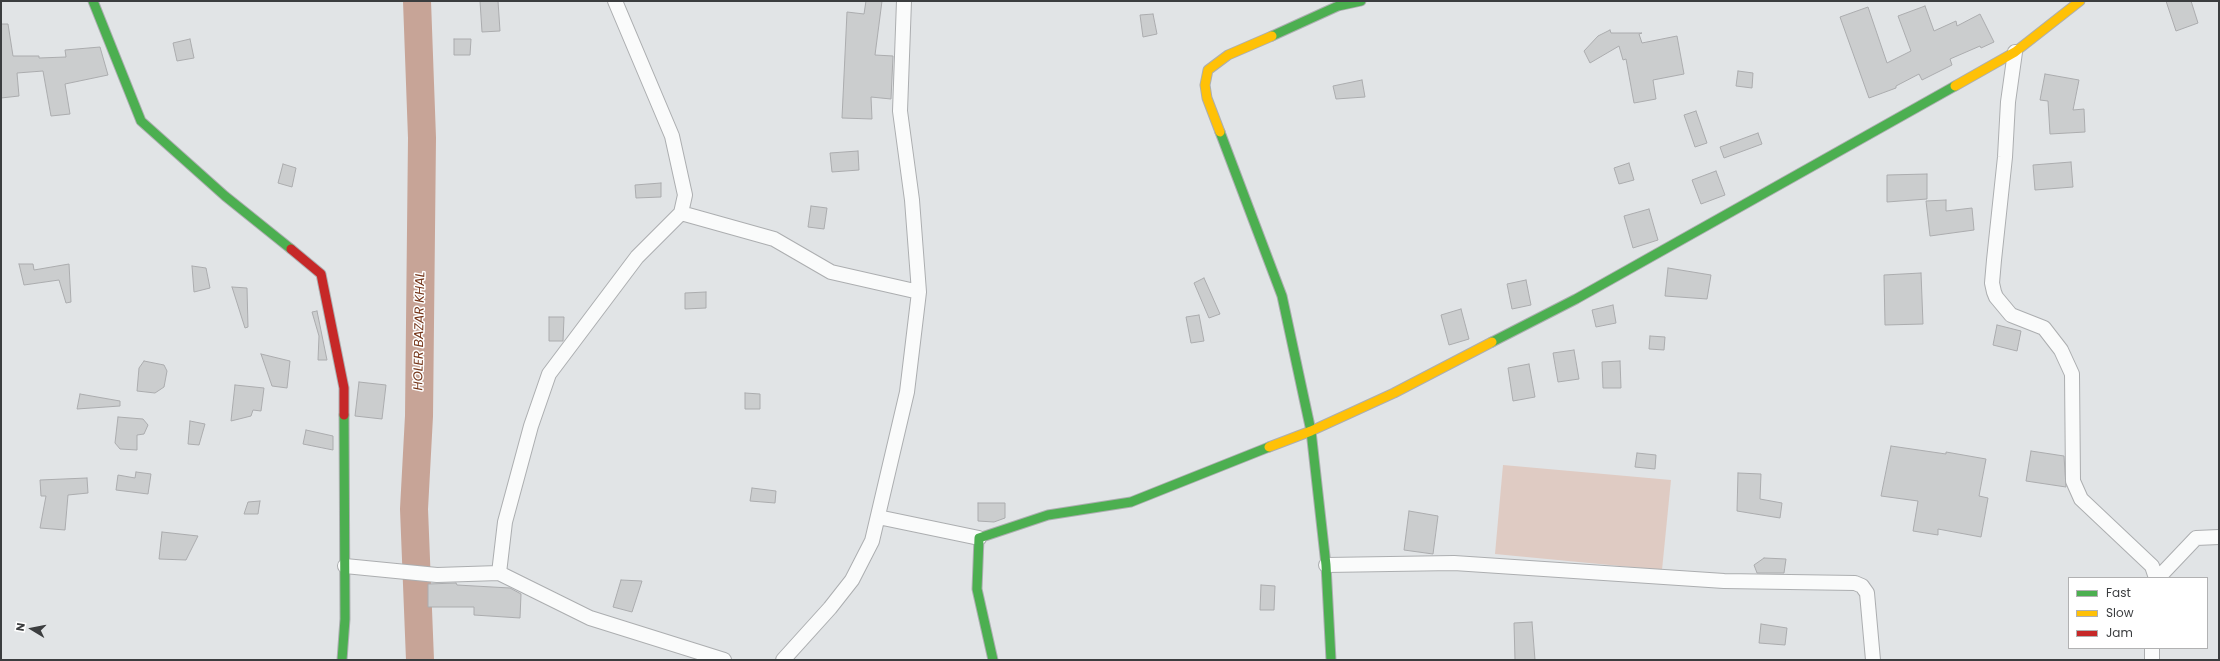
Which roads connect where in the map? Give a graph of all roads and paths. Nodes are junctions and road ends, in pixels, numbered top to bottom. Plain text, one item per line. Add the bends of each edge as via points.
1 (93, 1) edge
2 (616, 1) edge
3 (904, 1) edge
4 (1361, 1) edge
5 (2080, 1) edge
6 (2015, 52) junction
7 (681, 213) junction
8 (919, 292) junction
9 (1311, 431) junction
10 (878, 518) junction
11 (2219, 537) edge
12 (979, 538) junction
13 (1326, 565) junction
14 (351, 567) junction
15 (499, 573) junction
16 (2157, 577) edge
17 (2158, 577) edge
18 (2152, 649) edge
19 (342, 660) edge
20 (724, 660) edge
21 (783, 660) edge
22 (993, 660) edge
23 (1331, 660) edge
24 (1873, 660) edge
25 (2152, 660) edge

1 - 14 street via 141,122 225,196 321,274 344,388
2 - 7 street via 672,136 685,196
3 - 8 street via 900,111 912,200
4 - 9 street via 1338,6 1228,55 1208,70 1205,85 1207,98 1282,296
5 - 6 street
6 - 9 street via 1576,299 1394,393
6 - 16 street via 1994,260 1994,292 2011,315 2044,328 2061,350 2072,374 2073,481 2081,499 2152,566
7 - 8 street via 774,239 831,272
7 - 15 street via 637,257 550,374 531,426 506,522
8 - 10 street via 907,392
9 - 12 street via 1131,502 1048,515
9 - 13 street
10 - 12 street
10 - 21 street via 872,541 852,580
11 - 17 street via 2196,538
12 - 22 street via 977,589
13 - 23 street
13 - 24 street via 1454,563 1724,580 1855,583 1862,586 1866,592
14 - 15 street via 437,576
14 - 19 street
15 - 20 street via 590,618
18 - 25 street

